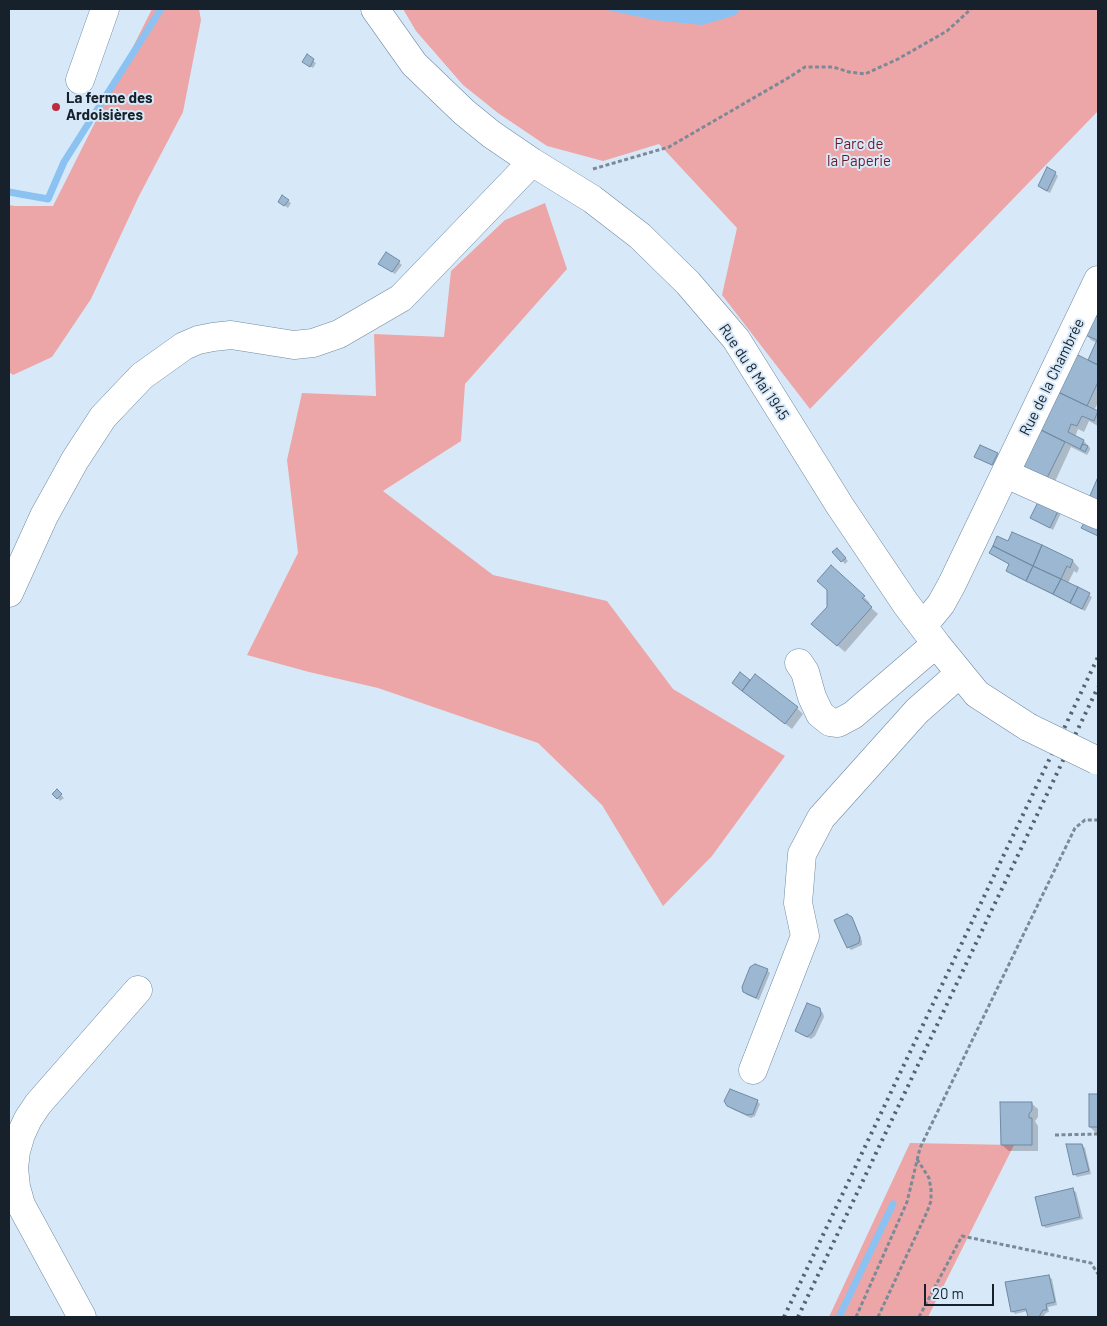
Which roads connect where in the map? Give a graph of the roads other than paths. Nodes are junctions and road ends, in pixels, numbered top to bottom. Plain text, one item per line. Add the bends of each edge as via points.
1 (105, 9) edge
2 (375, 9) edge
3 (80, 80) dead end
4 (532, 162) junction
5 (1098, 280) edge
6 (1006, 474) junction
7 (1098, 515) edge
8 (9, 593) edge
9 (929, 634) junction
10 (799, 663) dead end
11 (959, 674) junction
12 (1097, 760) edge
13 (138, 990) dead end
14 (753, 1070) dead end
15 (82, 1317) edge

1 - 3 street
2 - 4 street, Rue du 8 Mai 1945 via 430,81 491,134
4 - 8 street via 401,298 339,334 313,343 294,345 231,336 198,340 184,346 142,376 103,417 75,460 44,516
4 - 9 street, Rue du 8 Mai 1945 via 592,199 640,236 688,283 736,339 840,506
5 - 6 street, Rue de la Chambrée
6 - 7 street
6 - 9 street, Rue de la Chambrée via 942,604 932,615
9 - 10 street, Rue de la Chambrée via 924,654 854,715 838,723 830,722 820,714
9 - 11 street, Rue du 8 Mai 1945
11 - 12 street, Rue du 8 Mai 1945, bridge via 977,694 1028,727
11 - 14 street via 917,711 821,818 802,854 798,903 805,936
13 - 15 street via 38,1104 24,1126 16,1151 14,1168 20,1205

